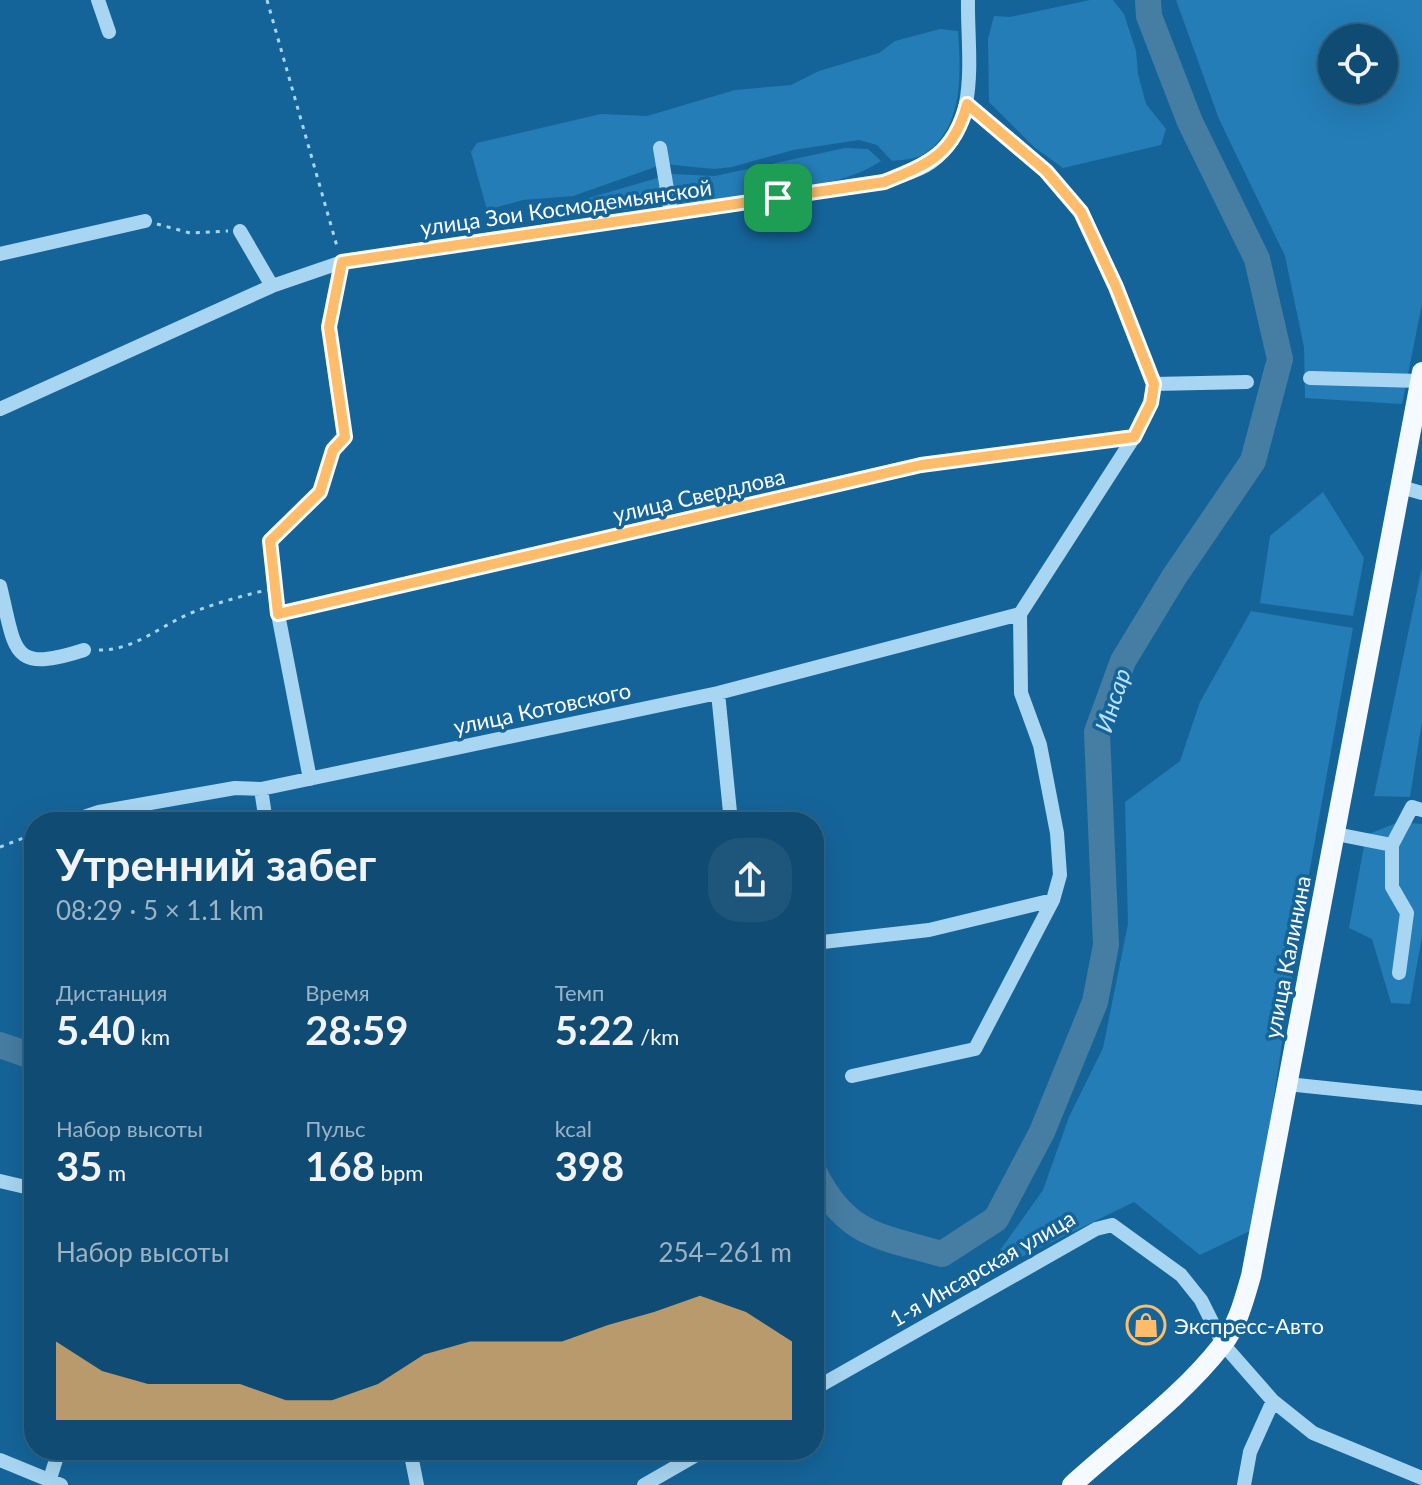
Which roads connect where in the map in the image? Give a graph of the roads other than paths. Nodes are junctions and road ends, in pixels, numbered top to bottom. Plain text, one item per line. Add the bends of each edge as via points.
1 (98, 0) edge
2 (968, 0) edge
3 (109, 32) dead end
4 (967, 104) junction
5 (660, 148) dead end
6 (671, 213) junction
7 (145, 221) road end
8 (240, 231) road end
9 (0, 254) edge
10 (272, 286) junction
11 (1421, 376) edge
12 (1310, 378) dead end
13 (1247, 382) dead end
14 (1154, 384) junction
15 (0, 409) edge
16 (1134, 437) junction
17 (1414, 453) edge
18 (1401, 487) junction
19 (1422, 493) edge
20 (0, 586) edge
21 (1020, 614) junction
22 (84, 650) road end
23 (718, 693) junction
24 (310, 779) junction
25 (261, 789) junction
26 (1422, 810) edge
27 (99, 812) edge
28 (264, 812) edge
29 (730, 812) edge
30 (1336, 834) junction
31 (1392, 845) junction
32 (1053, 900) junction
33 (824, 942) edge
34 (1399, 973) dead end
35 (852, 1076) dead end
36 (1287, 1084) junction
37 (1422, 1098) edge
38 (0, 1181) edge
39 (24, 1187) edge
40 (1223, 1344) junction
41 (824, 1383) edge
42 (1273, 1401) junction
43 (0, 1460) edge
44 (57, 1460) edge
45 (412, 1460) edge
46 (688, 1460) edge
47 (1422, 1478) edge
48 (52, 1484) edge
49 (417, 1485) edge
50 (644, 1485) edge
51 (1072, 1485) edge
52 (1244, 1485) edge

1 - 3 street
2 - 4 street, улица Зои Космодемьянской
4 - 6 street, улица Зои Космодемьянской via 961,128 931,163 884,182
4 - 14 street via 1046,171 1081,212
5 - 6 street
6 - 10 street, улица Зои Космодемьянской via 342,262
7 - 9 street
8 - 10 street
10 - 15 street, улица Зои Космодемьянской
11 - 12 street
11 - 17 main road, улица Калинина
13 - 14 street
14 - 16 street
16 - 21 street
16 - 24 street, улица Свердлова via 921,465 278,614
17 - 18 main road, улица Калинина
18 - 19 street
18 - 30 main road, улица Калинина
20 - 22 street via 15,646 30,659 45,663
21 - 23 street, улица Котовского
21 - 32 street via 1021,693 1040,745 1057,833 1060,875
23 - 24 street, улица Котовского
23 - 29 street
24 - 25 street, улица Котовского
25 - 27 street, улица Котовского via 235,788
25 - 28 street
26 - 31 street via 1412,807
30 - 31 street
30 - 36 main road, улица Калинина
31 - 34 street via 1392,887 1407,913
32 - 33 street via 929,930
32 - 35 street via 975,1049
36 - 37 street
36 - 40 main road, улица Калинина via 1251,1276
38 - 39 street
40 - 41 street, 1-я Инсарская улица via 1201,1300 1181,1275 1112,1225 1096,1229
40 - 42 street
40 - 51 main road, улица Калинина
42 - 47 street via 1313,1433
42 - 52 street via 1250,1452
43 - 48 street
44 - 48 street
45 - 49 street
46 - 50 street

